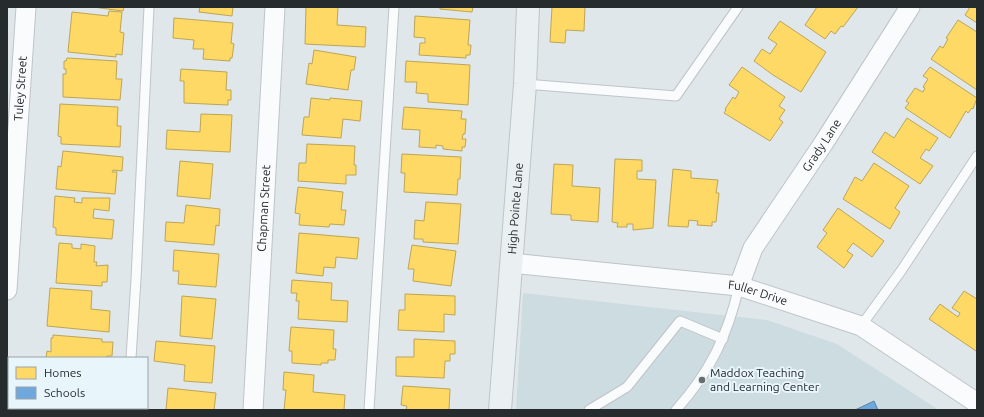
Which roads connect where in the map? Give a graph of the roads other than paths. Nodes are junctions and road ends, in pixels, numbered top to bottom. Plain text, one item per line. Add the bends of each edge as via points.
1 (26, 7) edge
2 (149, 7) edge
3 (275, 7) edge
4 (394, 7) edge
5 (528, 7) edge
6 (738, 7) edge
7 (910, 7) edge
8 (525, 84) junction
9 (977, 156) edge
10 (512, 264) junction
11 (738, 286) junction
12 (7, 290) edge
13 (861, 326) junction
14 (723, 339) junction
15 (131, 357) edge
16 (977, 403) edge
17 (252, 410) edge
18 (369, 410) edge
19 (500, 410) edge
20 (589, 410) edge
21 (676, 410) edge

1 - 12 street, Tuley Street
2 - 15 lane
3 - 17 street, Chapman Street
4 - 18 lane
5 - 8 street, High Pointe Lane
6 - 8 lane via 676,96
7 - 11 street, Grady Lane via 753,248
8 - 10 street, High Pointe Lane
9 - 13 lane via 901,271
10 - 11 street, Fuller Drive
10 - 19 street, High Pointe Lane
11 - 13 street, Fuller Drive
11 - 14 lane via 734,309
13 - 16 street, Fuller Drive
14 - 20 lane via 680,321 627,387
14 - 21 lane via 704,375

